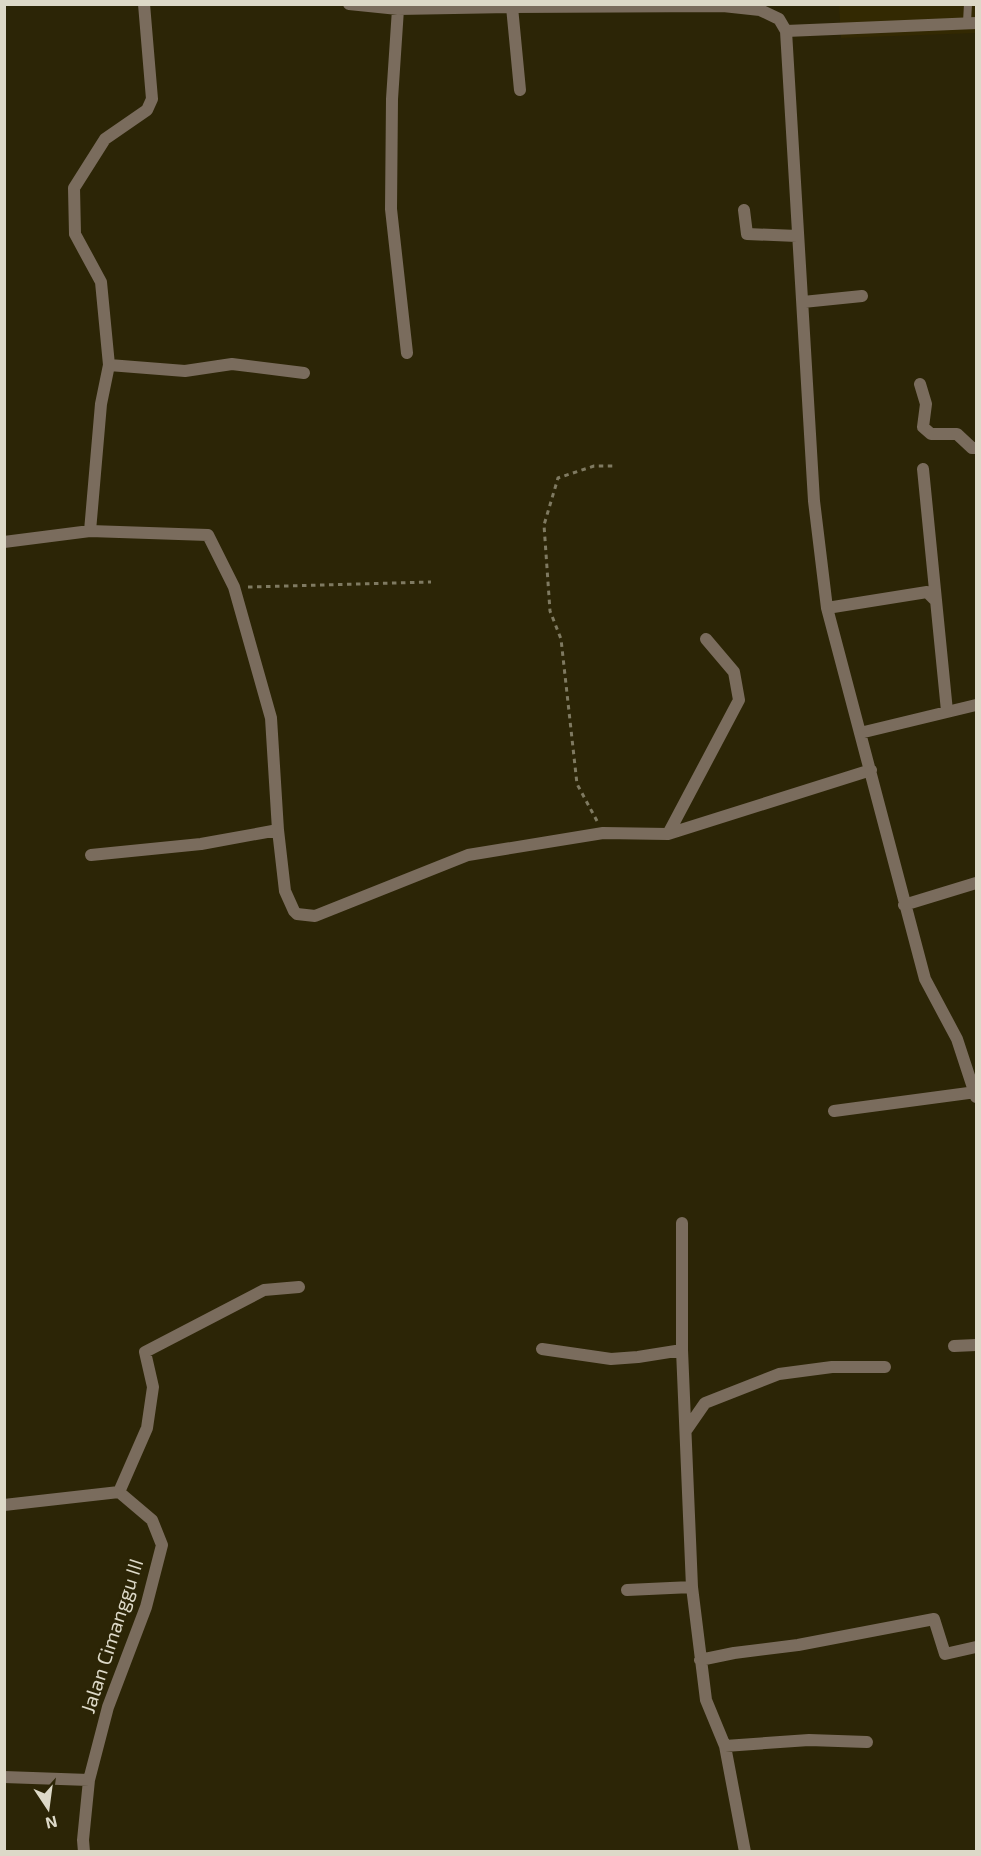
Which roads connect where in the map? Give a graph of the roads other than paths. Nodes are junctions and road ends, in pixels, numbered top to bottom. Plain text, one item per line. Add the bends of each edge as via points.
1 (144, 4) edge
2 (349, 4) edge
3 (968, 4) edge
4 (723, 5) edge
5 (512, 7) junction
6 (398, 9) junction
7 (972, 23) edge
8 (786, 31) junction
9 (520, 90) dead end
10 (744, 210) dead end
11 (797, 236) junction
12 (862, 296) dead end
13 (803, 302) junction
14 (407, 352) dead end
15 (109, 365) junction
16 (304, 373) dead end
17 (920, 384) dead end
18 (976, 448) edge
19 (923, 469) dead end
20 (90, 531) junction
21 (4, 542) edge
22 (935, 600) junction
23 (827, 608) junction
24 (706, 639) dead end
25 (976, 705) edge
26 (947, 711) junction
27 (860, 733) junction
28 (871, 770) junction
29 (278, 830) junction
30 (668, 834) junction
31 (91, 855) dead end
32 (976, 883) edge
33 (904, 905) junction
34 (976, 1094) edge
35 (834, 1111) dead end
36 (682, 1223) dead end
37 (299, 1287) dead end
38 (976, 1345) edge
39 (954, 1346) dead end
40 (542, 1349) dead end
41 (682, 1350) junction
42 (885, 1367) dead end
43 (687, 1430) junction
44 (119, 1492) junction
45 (4, 1505) edge
46 (692, 1587) junction
47 (627, 1590) dead end
48 (976, 1647) edge
49 (700, 1660) junction
50 (867, 1742) dead end
51 (725, 1746) junction
52 (4, 1777) edge
53 (89, 1780) junction
54 (84, 1851) edge
55 (745, 1851) edge

1 - 15 street via 152,99 147,110 105,139 74,188 75,234 101,282
2 - 6 street
3 - 7 lane
4 - 5 street
4 - 8 street via 760,10 779,19
5 - 6 street
5 - 9 street
6 - 14 street via 391,209
7 - 8 street
8 - 11 street
10 - 11 street via 747,234
11 - 13 street
12 - 13 street
13 - 23 street via 814,501
15 - 16 street via 185,371 232,364
15 - 20 street via 101,404
17 - 18 street via 926,404 923,428 931,434 957,434
19 - 22 street
20 - 21 street
20 - 29 street via 208,535 234,587 271,718
22 - 23 street via 927,592
22 - 26 street
23 - 27 street
24 - 30 street via 734,672 739,700
25 - 26 street
26 - 27 street
27 - 28 street
28 - 30 street
28 - 33 street
29 - 30 street via 285,891 297,914 315,916 468,855 603,833
29 - 31 street via 201,844
32 - 33 street
33 - 34 street via 924,979 957,1039
34 - 35 street
36 - 41 street
37 - 44 street via 264,1290 145,1352 153,1387 147,1428
38 - 39 street
40 - 41 street via 611,1359
41 - 43 street
42 - 43 street via 832,1367 779,1374 705,1403
43 - 46 street
44 - 45 street
44 - 53 street, Jalan Cimanggu III via 152,1520 162,1545 146,1607 108,1707
46 - 47 street
46 - 49 street
48 - 49 street via 945,1654 934,1618
49 - 51 street via 706,1700
50 - 51 street via 809,1740
51 - 55 street
52 - 53 street
53 - 54 street, Jalan Cimanggu III

